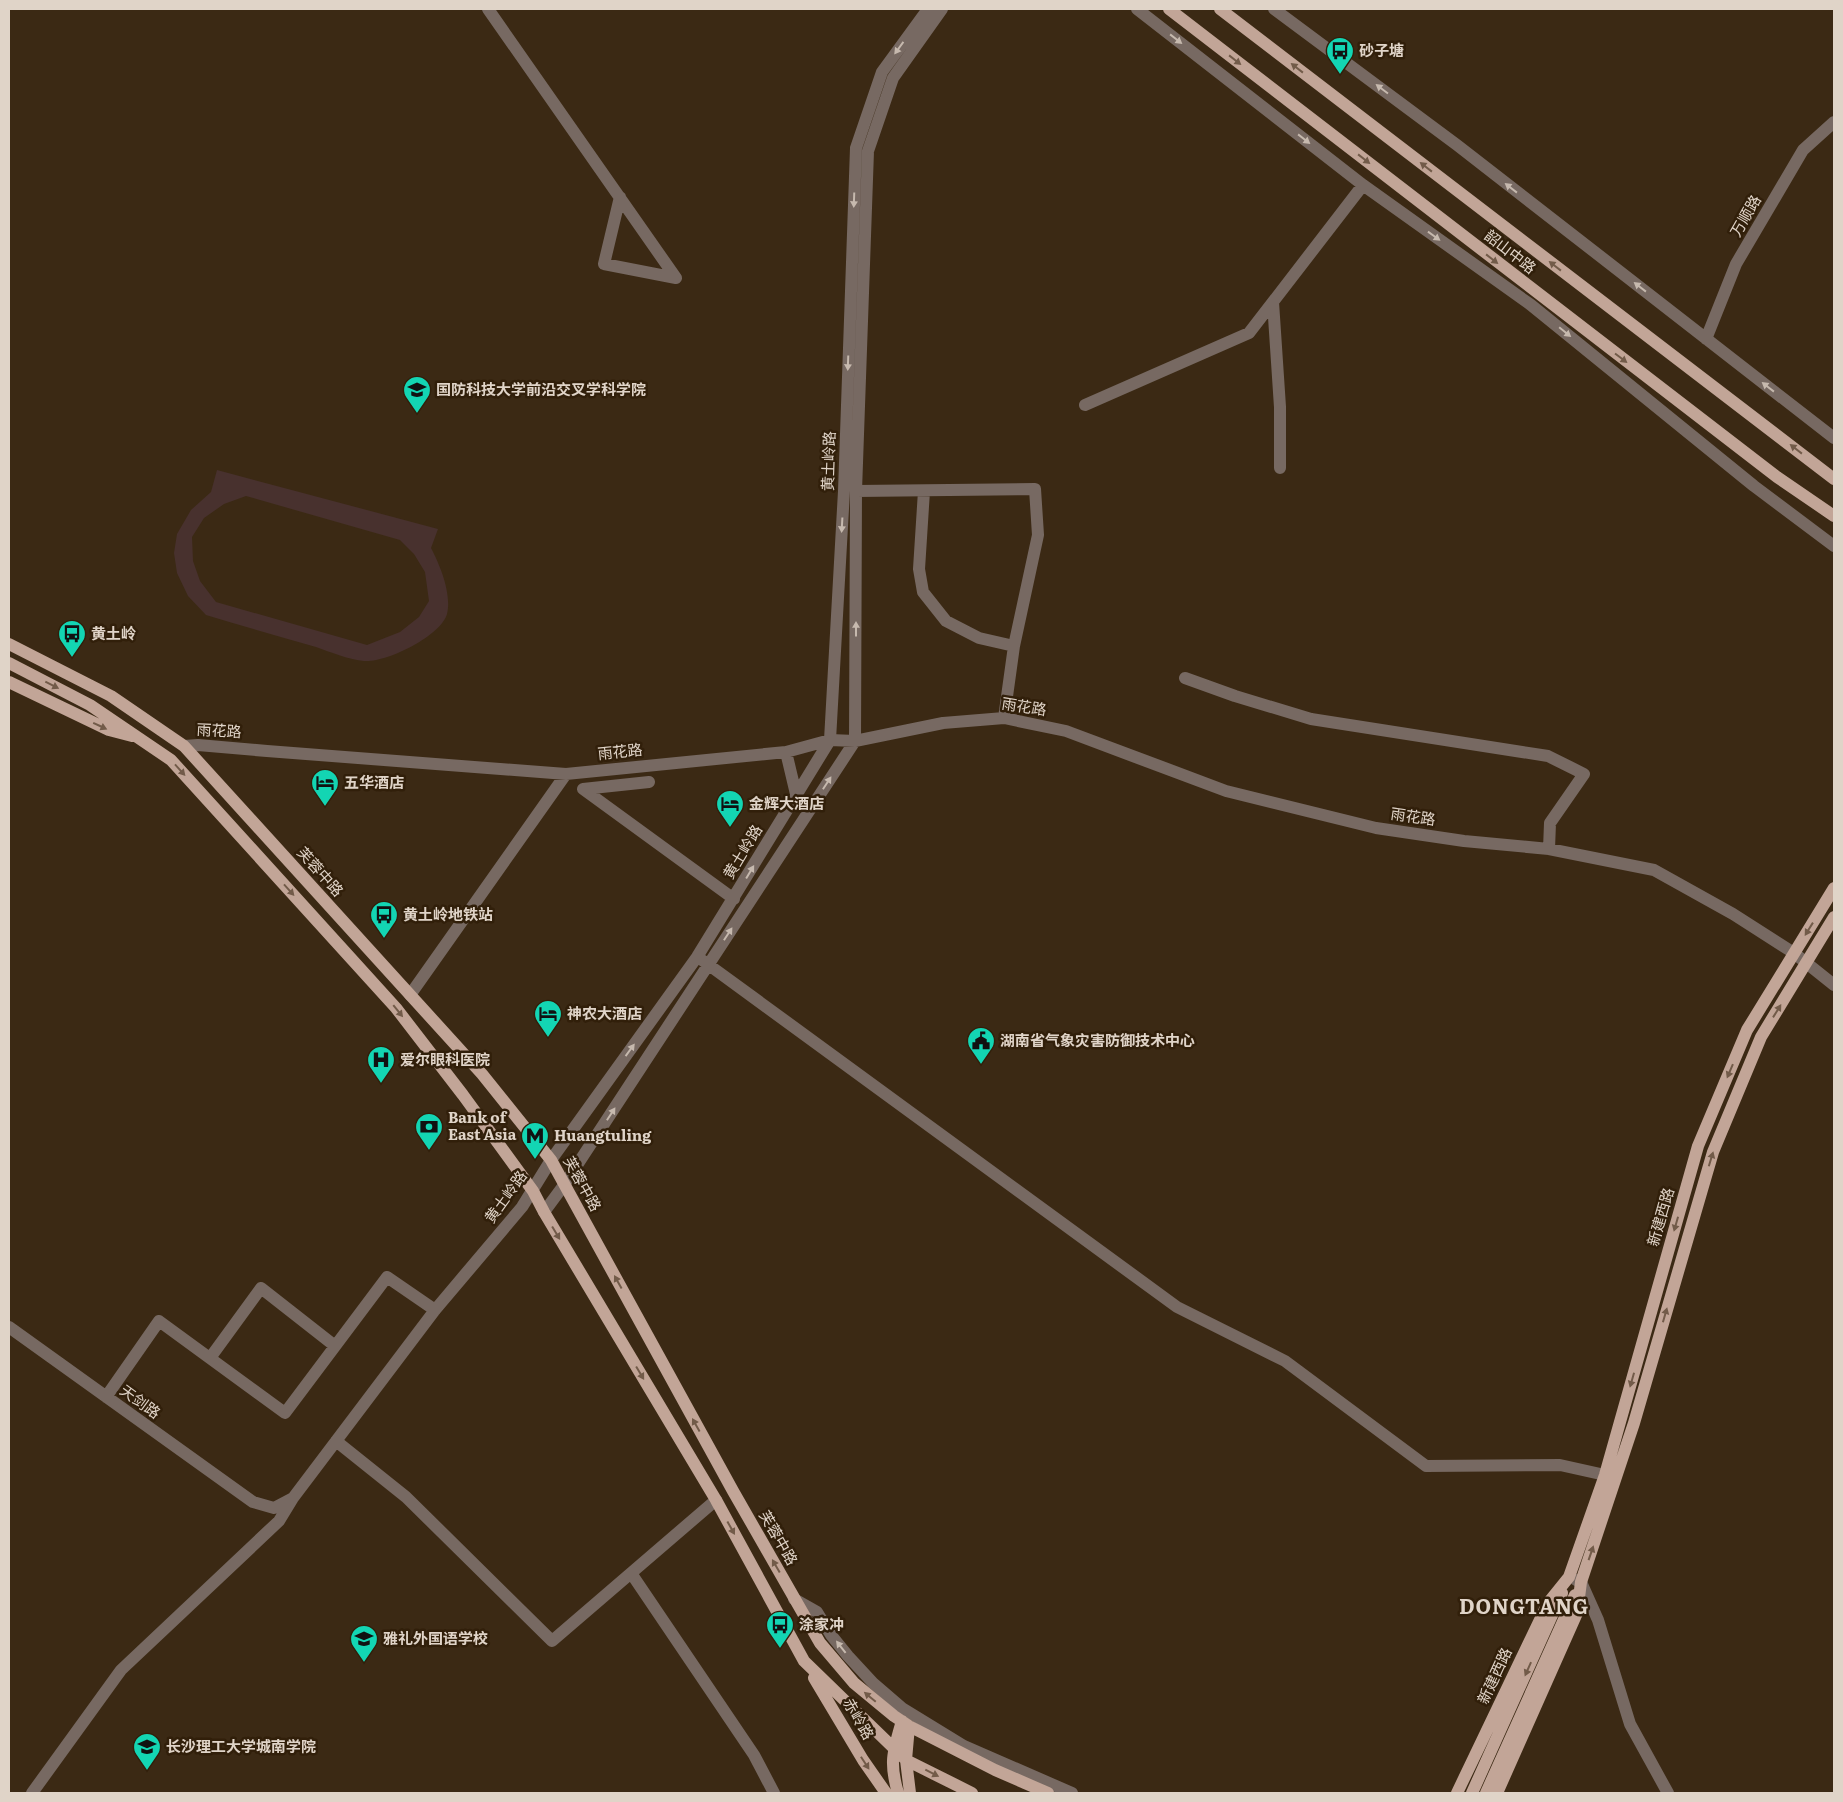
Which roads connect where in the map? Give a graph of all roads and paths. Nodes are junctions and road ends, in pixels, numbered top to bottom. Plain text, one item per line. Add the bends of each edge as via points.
1 (488, 9) edge
2 (928, 9) edge
3 (942, 9) edge
4 (1137, 9) edge
5 (1169, 9) edge
6 (1220, 9) edge
7 (1274, 9) edge
8 (1834, 122) edge
9 (1363, 185) junction
10 (620, 197) junction
11 (1273, 302) junction
12 (1706, 339) junction
13 (1085, 405) dead end
14 (1834, 438) edge
15 (1280, 468) dead end
16 (1834, 479) edge
17 (856, 491) junction
18 (924, 491) junction
19 (1834, 516) edge
20 (1834, 546) edge
21 (9, 644) edge
22 (1014, 646) junction
23 (9, 664) edge
24 (1185, 678) dead end
25 (9, 682) edge
26 (1004, 718) junction
27 (142, 739) junction
28 (830, 740) junction
29 (855, 741) junction
30 (184, 746) junction
31 (786, 752) junction
32 (566, 774) junction
33 (648, 782) dead end
34 (796, 794) junction
35 (1550, 849) junction
36 (1834, 888) edge
37 (734, 899) junction
38 (1834, 917) edge
39 (1794, 953) junction
40 (703, 961) junction
41 (1806, 963) junction
42 (1834, 985) edge
43 (410, 995) junction
44 (551, 1160) junction
45 (564, 1185) junction
46 (533, 1191) junction
47 (544, 1212) junction
48 (435, 1310) junction
49 (9, 1327) edge
50 (335, 1346) junction
51 (210, 1358) junction
52 (106, 1397) junction
53 (336, 1441) junction
54 (1605, 1474) junction
55 (293, 1498) junction
56 (716, 1500) junction
57 (631, 1573) junction
58 (1575, 1579) junction
59 (794, 1598) junction
60 (804, 1661) junction
61 (906, 1724) junction
62 (894, 1748) junction
63 (906, 1760) junction
64 (32, 1793) edge
65 (774, 1793) edge
66 (886, 1793) edge
67 (898, 1793) edge
68 (910, 1793) edge
69 (972, 1793) edge
70 (1048, 1793) edge
71 (1072, 1793) edge
72 (1457, 1793) edge
73 (1472, 1793) edge
74 (1486, 1793) edge
75 (1497, 1793) edge
76 (1668, 1793) edge

1 - 10 street
2 -> 28 street, 黄土岭路 via 882,72 856,148 844,491
3 - 17 street, 黄土岭路 via 893,78 868,151
4 -> 9 street
5 -> 19 main road, 韶山中路 via 1753,459
16 -> 6 main road, 韶山中路
12 -> 7 street
8 - 12 street, 万顺路 via 1803,150 1793,166 1736,264
9 - 11 street
9 -> 20 street via 1531,306 1754,486
10 - 10 street via 604,264 676,278 625,205
11 - 13 street via 1249,333
11 - 15 street via 1280,407
14 -> 12 street
17 - 18 street
29 -> 17 street, 黄土岭路
18 - 22 street via 919,569 923,592 946,621 979,638
18 - 22 street via 1035,489 1038,535
21 - 30 main road, 芙蓉中路 via 111,696
22 - 26 street
23 -> 27 main road via 90,705
24 - 35 street via 1311,719 1548,756 1584,774 1550,823
25 -> 27 main road via 109,730
26 - 29 street, 雨花路 via 943,723
26 - 35 street, 雨花路 via 1066,731 1226,792 1367,826 1464,841
27 -> 46 main road via 171,760 396,1008
28 - 29 street, 雨花路
28 - 31 street, 雨花路
28 - 34 street, 黄土岭路
40 -> 29 street, 黄土岭路
30 - 32 street, 雨花路
30 - 43 main road, 芙蓉中路
31 - 32 street, 雨花路
31 - 34 street
32 - 43 street
33 - 37 street via 583,789
37 -> 34 street, 黄土岭路
35 - 39 street, 雨花路 via 1654,870
36 -> 39 main road, 新建西路
37 - 40 street, 黄土岭路
38 - 41 main road, 新建西路
39 - 41 street, 雨花路
39 -> 54 main road, 新建西路 via 1747,1030 1698,1146
44 -> 40 street, 黄土岭路
45 -> 40 street, 黄土岭路
40 - 54 street via 1177,1307 1285,1361 1426,1466 1560,1465
41 - 42 street, 雨花路
58 -> 41 main road, 新建西路 via 1634,1423 1712,1152 1761,1037
43 - 44 main road, 芙蓉中路 via 482,1074
44 - 45 main road, 芙蓉中路
44 - 46 street, 黄土岭路
45 - 47 street, 黄土岭路
59 -> 45 main road, 芙蓉中路
46 - 47 main road
46 - 48 street, 黄土岭路
47 -> 56 main road
48 - 50 street via 388,1277
48 - 53 street, 黄土岭路
49 - 52 street, 天剑路
50 - 51 street via 285,1413
50 - 51 street via 261,1288
51 - 52 street via 159,1321
52 - 55 street, 天剑路 via 253,1502 274,1508
53 - 55 street, 黄土岭路
53 - 57 street via 406,1496 552,1641
54 - 58 main road, 新建西路
55 - 64 street, 黄土岭路 via 279,1521 121,1670
56 - 57 street
56 -> 60 main road
57 - 65 street via 754,1755
58 - 72 main road, 新建西路 via 1548,1603
58 -> 73 main road, 新建西路
58 - 74 main road, 新建西路
58 - 75 main road, 新建西路 via 1577,1614
58 - 76 street via 1598,1620 1630,1724
61 -> 59 main road, 芙蓉中路 via 854,1683 820,1644
71 -> 59 street via 964,1746 902,1708 848,1656 817,1612
60 - 62 main road
60 -> 66 main road, 赤岭路
61 - 62 main road, 赤岭路
61 - 63 main road
61 - 70 main road, 芙蓉中路 via 994,1770
62 - 63 main road
62 - 67 main road, 赤岭路 via 892,1771
63 - 68 main road
63 -> 69 main road

